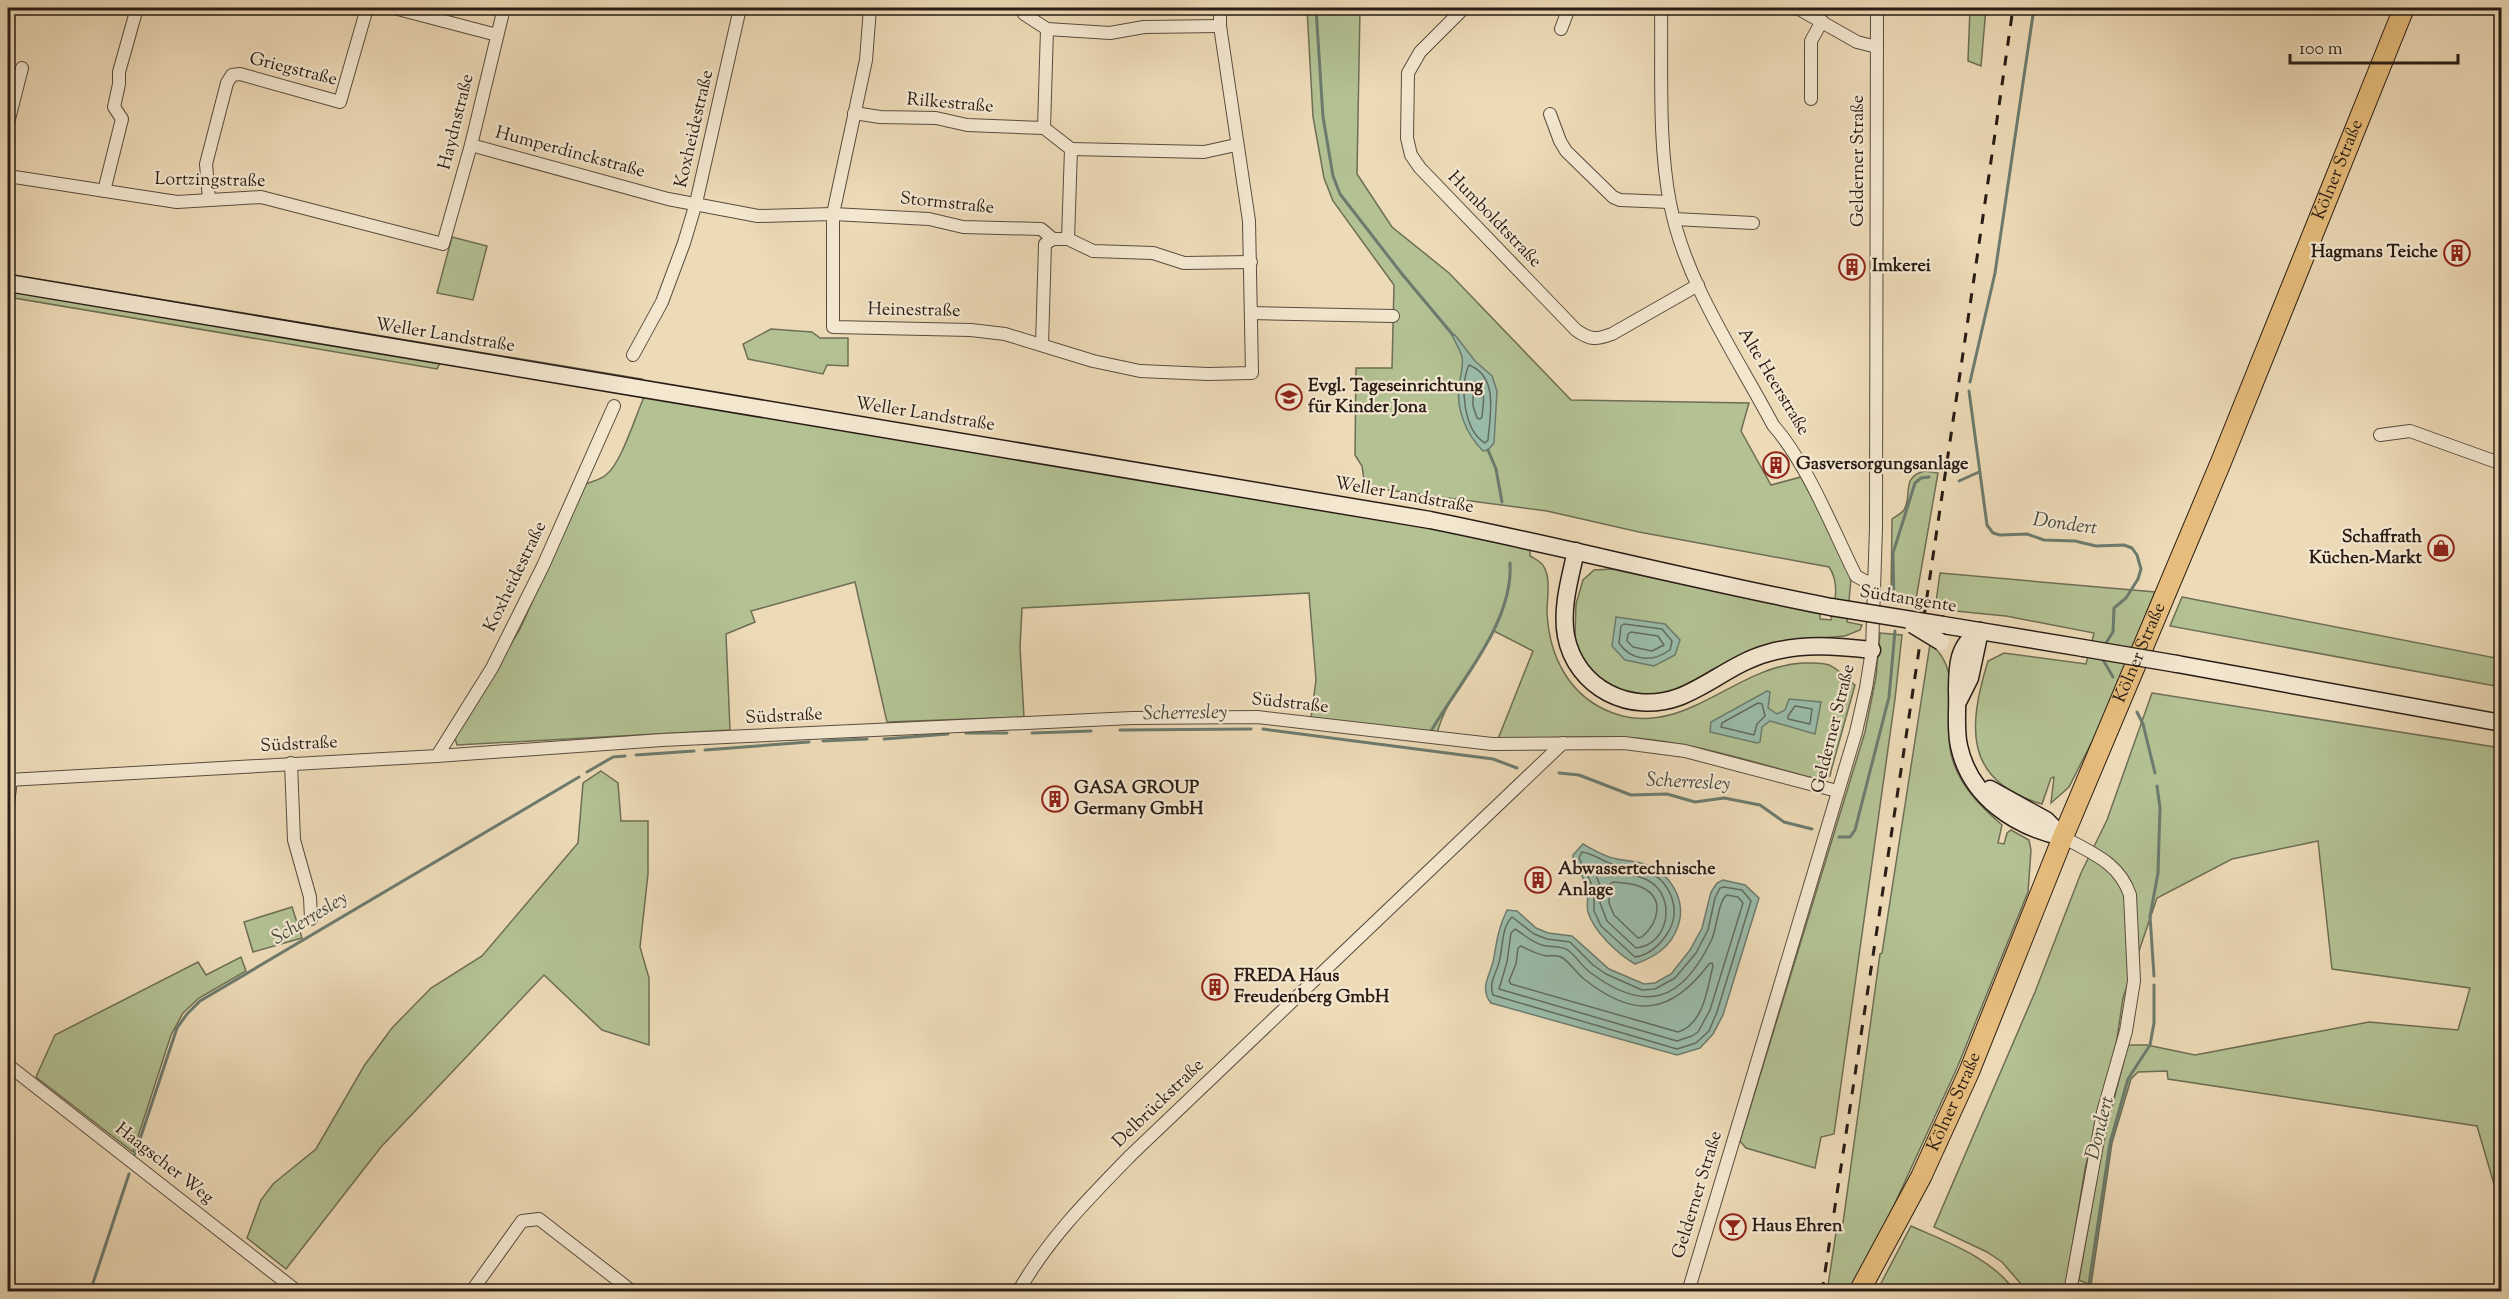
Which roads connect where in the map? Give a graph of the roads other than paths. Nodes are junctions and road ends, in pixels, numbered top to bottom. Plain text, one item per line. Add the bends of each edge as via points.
1 (137, 8) edge
2 (162, 8) edge
3 (179, 8) edge
4 (367, 8) edge
5 (394, 8) edge
6 (504, 8) edge
7 (740, 8) edge
8 (870, 8) edge
9 (1022, 8) edge
10 (1220, 8) edge
11 (1464, 8) edge
12 (1569, 8) edge
13 (1661, 8) edge
14 (1797, 8) edge
15 (1877, 8) edge
16 (2404, 8) edge
17 (1821, 21) junction
18 (1220, 26) junction
19 (1561, 29) dead end
20 (1047, 30) junction
21 (497, 35) junction
22 (1877, 47) junction
23 (22, 68) dead end
24 (1811, 99) dead end
25 (854, 113) junction
26 (1550, 114) dead end
27 (8, 123) edge
28 (1044, 128) junction
29 (471, 145) junction
30 (1236, 145) junction
31 (1071, 149) junction
32 (8, 176) edge
33 (104, 191) junction
34 (209, 199) junction
35 (1670, 202) junction
36 (696, 203) junction
37 (833, 214) junction
38 (1674, 219) junction
39 (1753, 223) dead end
40 (1053, 239) junction
41 (1068, 239) junction
42 (443, 244) joint
43 (1251, 262) junction
44 (8, 283) edge
45 (1698, 285) junction
46 (1251, 314) junction
47 (1393, 316) dead end
48 (1042, 345) junction
49 (633, 355) dead end
50 (614, 406) dead end
51 (2380, 435) dead end
52 (2502, 464) edge
53 (1576, 551) junction
54 (1874, 582) junction
55 (1831, 607) joint
56 (1980, 631) junction
57 (1942, 634) junction
58 (1872, 650) junction
59 (1957, 666) junction
60 (1958, 704) junction
61 (2502, 723) edge
62 (1563, 743) junction
63 (437, 756) junction
64 (291, 763) junction
65 (9, 780) edge
66 (1837, 792) junction
67 (8, 804) edge
68 (2063, 837) junction
69 (311, 919) dead end
70 (8, 1065) edge
71 (298, 1292) edge
72 (471, 1292) edge
73 (633, 1292) edge
74 (1018, 1292) edge
75 (1688, 1292) edge
76 (1859, 1292) edge
77 (2070, 1292) edge

1 - 33 street via 119,72 114,107 122,119
2 - 3 street
4 - 34 street, Griegstraße via 340,102 232,75 206,164
5 - 21 street
6 - 21 street, Haydnstraße
7 - 36 street, Koxheidestraße
8 - 25 street, Heinestraße via 866,60
9 - 20 street via 1024,14
10 - 18 street, Heinestraße
11 - 45 street, Humboldtstraße via 1420,52 1408,73 1407,138 1411,155 1420,168 1589,339 1612,334
12 - 19 street
13 - 35 street, Alte Heerstraße via 1664,138
14 - 17 street
15 - 22 street, Gelderner Straße
16 - 68 main road, Kölner Straße via 2221,462
17 - 22 street via 1857,42
17 - 24 street via 1811,41
18 - 20 street via 1144,27 1110,33
18 - 30 street, Heinestraße
20 - 28 street
21 - 29 street, Haydnstraße
22 - 54 street, Gelderner Straße
23 - 27 street
25 - 28 street, Rilkestraße via 936,118 967,125
25 - 37 street, Heinestraße
26 - 35 street via 1566,151 1613,198
28 - 31 street
29 - 36 street, Humperdinckstraße
29 - 42 street, Haydnstraße
30 - 31 street via 1204,152
30 - 43 street, Heinestraße via 1249,221
31 - 41 street
32 - 33 street, Lortzingstraße
33 - 34 street, Lortzingstraße via 177,202
34 - 42 street, Lortzingstraße via 261,197
35 - 38 street, Alte Heerstraße
36 - 37 street, Humperdinckstraße via 758,216
36 - 49 street, Koxheidestraße via 662,302
37 - 40 street, Stormstraße via 929,219 963,227 1041,229
37 - 48 street, Heinestraße via 833,327 971,330 1005,334
38 - 39 street
38 - 45 street, Alte Heerstraße
40 - 41 street
40 - 48 street via 1045,244
41 - 43 street via 1093,251 1153,253 1184,263
43 - 46 street, Heinestraße
44 - 53 main road, Weller Landstraße via 1430,520
45 - 54 street, Alte Heerstraße via 1773,425 1802,468 1856,576
46 - 47 street
46 - 48 street, Heinestraße via 1252,373 1140,371
50 - 63 street, Koxheidestraße via 543,566 492,668
51 - 52 street via 2410,431
53 - 55 main road, Weller Landstraße
53 - 58 main road via 1565,606 1569,648 1586,676 1606,693 1625,700 1653,703 1678,697 1753,658 1784,649 1821,646
54 - 58 street, Gelderner Straße
55 - 57 main road, Südtangente, bridge via 1898,618
56 - 57 main road, Südtangente
56 - 59 main road via 1965,644
56 - 60 main road via 1970,678
56 - 61 main road, Südtangente, bridge
57 - 59 main road
58 - 66 street, Gelderner Straße via 1861,710
59 - 60 main road
60 - 68 main road via 1959,747 1979,790 2004,812 2041,832
62 - 63 street, Südstraße via 1492,744 1257,717 1132,718 662,740
62 - 66 street, Südstraße via 1624,743 1685,751
62 - 74 street, Delbrückstraße via 1131,1155 1071,1216
63 - 64 street, Südstraße
64 - 65 street, Südstraße
64 - 69 street via 294,840 310,897
65 - 67 street
66 - 75 street, Gelderner Straße
68 - 76 main road, Kölner Straße via 1969,1072 1921,1177
68 - 77 street via 2104,858 2125,882 2130,895 2134,981 2126,1032 2103,1112
70 - 71 street, Haagscher Weg
72 - 73 street via 522,1221 539,1219

